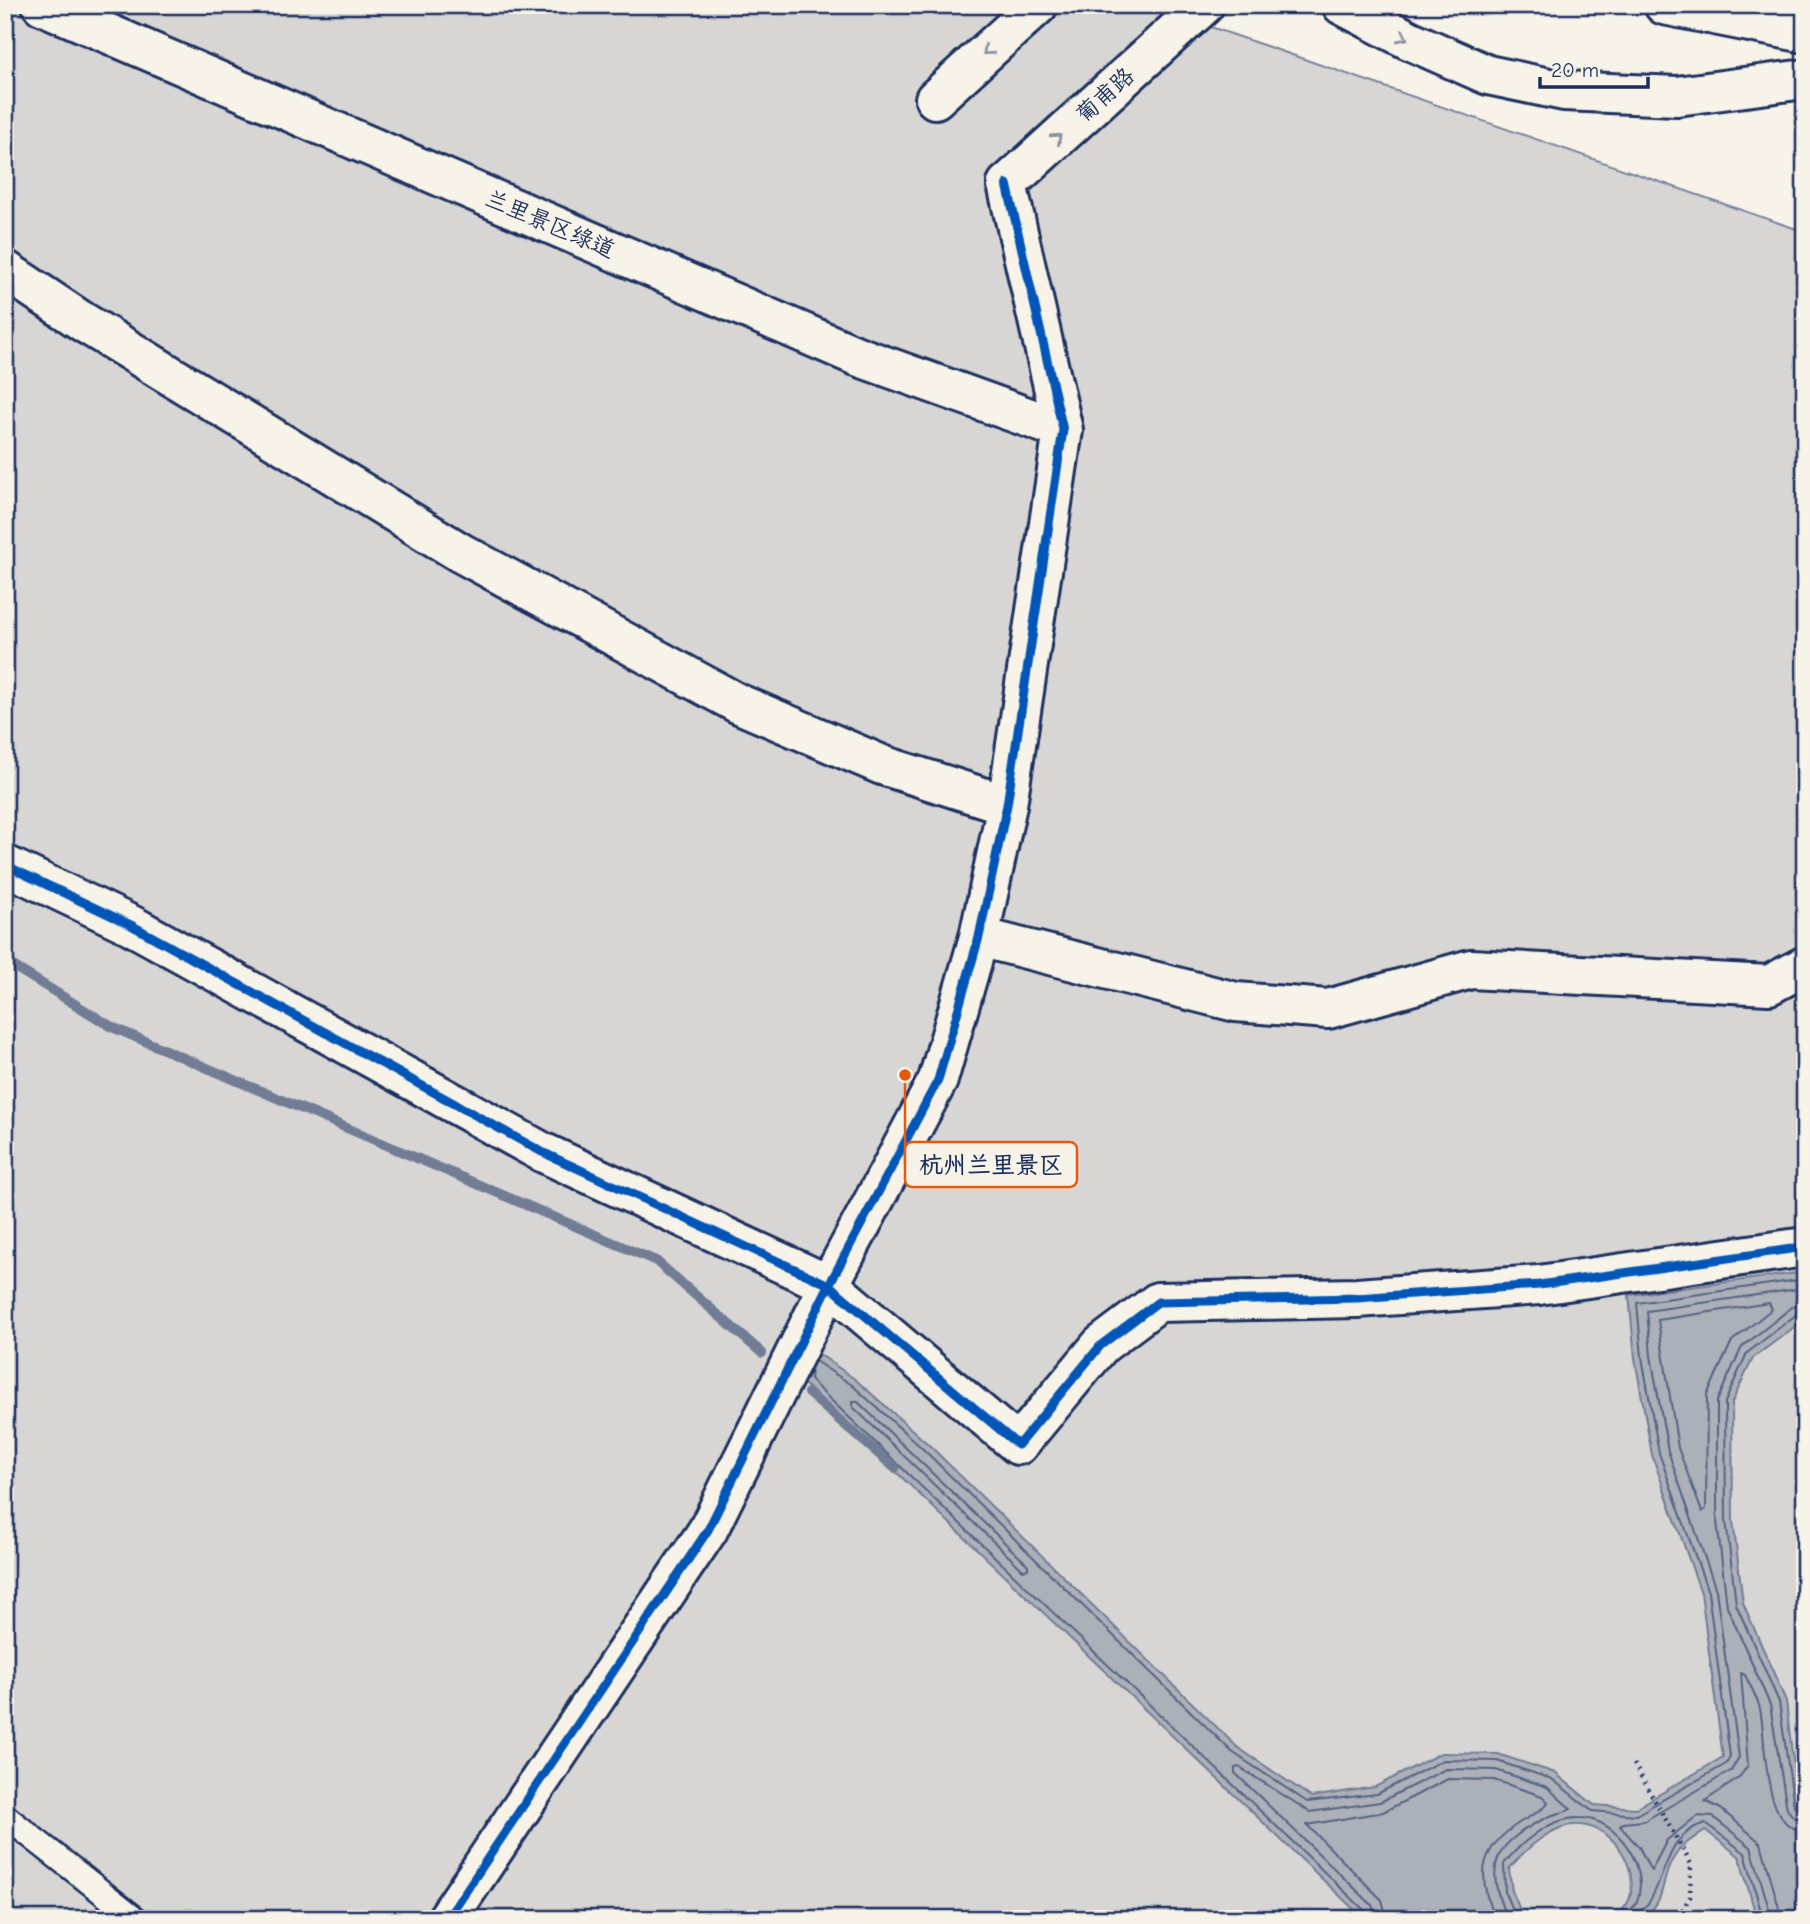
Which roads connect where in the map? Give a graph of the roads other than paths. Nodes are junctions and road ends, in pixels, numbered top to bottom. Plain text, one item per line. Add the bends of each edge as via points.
1 (42, 5) edge
2 (1038, 5) edge
3 (1203, 5) edge
4 (1342, 5) edge
5 (1664, 5) edge
6 (1805, 33) edge
7 (1805, 79) edge
8 (935, 99) dead end
9 (5, 270) edge
10 (1063, 429) junction
11 (1007, 806) junction
12 (5, 864) edge
13 (979, 937) junction
14 (1805, 966) edge
15 (1805, 1247) edge
16 (829, 1285) junction
17 (5, 1816) edge
18 (136, 1919) edge
19 (447, 1919) edge

1 - 10 street, 兰里景区绿道 via 857,356
2 -> 8 street
10 -> 3 street, 葡甫路 via 1007,184
4 -> 7 street via 1488,75 1564,92 1677,96
5 - 6 street
9 - 11 street via 461,553 737,703 882,765
10 - 11 street
11 - 13 street
12 - 16 street via 131,925 542,1152
13 - 14 street via 1236,1002 1328,1009 1471,968 1769,985
13 - 16 street via 938,1080
15 - 16 street via 1539,1286 1357,1298 1158,1302 1101,1345 1018,1445
16 - 19 street via 708,1530
17 - 18 lane

